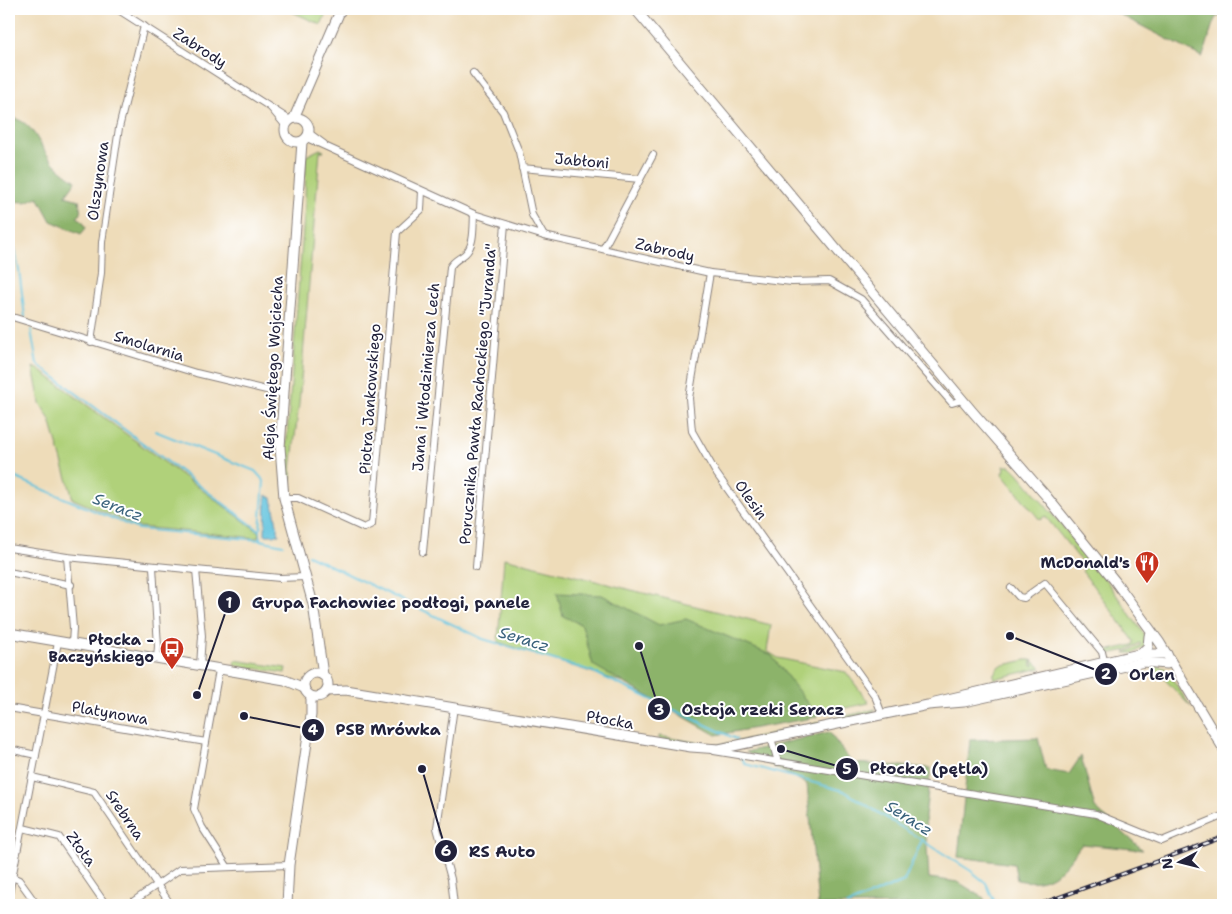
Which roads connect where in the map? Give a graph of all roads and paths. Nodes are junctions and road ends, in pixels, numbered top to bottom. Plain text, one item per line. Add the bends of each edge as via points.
1 (117, 9) edge
2 (341, 9) edge
3 (635, 9) edge
4 (144, 26) junction
5 (473, 73) dead end
6 (293, 121) junction
7 (303, 139) junction
8 (653, 155) dead end
9 (522, 168) junction
10 (640, 179) junction
11 (422, 191) junction
12 (474, 214) junction
13 (505, 224) junction
14 (544, 236) junction
15 (604, 249) junction
16 (710, 273) junction
17 (9, 316) edge
18 (91, 342) junction
19 (283, 394) junction
20 (962, 400) junction
21 (284, 498) junction
22 (9, 548) edge
23 (423, 552) dead end
24 (67, 557) junction
25 (1099, 563) junction
26 (154, 567) junction
27 (476, 567) dead end
28 (196, 570) junction
29 (9, 572) edge
30 (305, 577) junction
31 (71, 585) junction
32 (1012, 588) dead end
33 (9, 634) edge
34 (1149, 636) junction
35 (58, 642) junction
36 (72, 644) junction
37 (1163, 654) junction
38 (1141, 658) junction
39 (156, 659) junction
40 (1167, 664) junction
41 (200, 666) junction
42 (1105, 666) junction
43 (219, 670) junction
44 (286, 680) junction
45 (319, 680) junction
46 (304, 688) junction
47 (314, 697) junction
48 (454, 707) junction
49 (9, 708) edge
50 (43, 714) junction
51 (882, 714) junction
52 (771, 738) junction
53 (206, 742) junction
54 (9, 749) edge
55 (707, 749) junction
56 (1223, 749) edge
57 (36, 754) junction
58 (778, 762) junction
59 (32, 777) junction
60 (1222, 816) edge
61 (23, 828) junction
62 (289, 865) junction
63 (227, 866) junction
64 (11, 876) edge
65 (157, 885) junction
66 (9, 894) edge
67 (37, 905) edge
68 (106, 905) edge
69 (128, 905) edge
70 (171, 905) edge
71 (287, 905) edge
72 (454, 905) edge

1 - 4 street, Zabrody
2 - 6 street
3 - 20 street
4 - 6 street, Zabrody
4 - 18 street, Olszynowa via 119,128
5 - 9 street via 503,112
6 - 7 street via 308,126
6 - 7 street via 285,136
7 - 11 street, Zabrody
7 - 19 street, Aleja Świętego Wojciecha
8 - 10 street
9 - 10 street, Jabłoni
9 - 14 street via 532,215
10 - 15 street
11 - 12 street, Zabrody
11 - 21 street, Piotra Jankowskiego via 421,210 397,232 372,524 364,528 298,498
12 - 13 street, Zabrody
12 - 23 street, Jana i Włodzimierza Lech via 470,245 450,267
13 - 14 street, Zabrody
13 - 27 street, Porucznika Pawła Rachockiego "Juranda"
14 - 15 street, Zabrody
15 - 16 street, Zabrody
16 - 20 street, Zabrody via 792,282 829,281 861,298 952,403
16 - 51 street, Olesin via 689,398 692,431 716,473 875,696
17 - 18 street, Smolarnia
18 - 19 street, Smolarnia
19 - 21 street, Aleja Świętego Wojciecha via 280,447
20 - 25 street
21 - 30 street, Aleja Świętego Wojciecha
22 - 24 street
24 - 26 street
24 - 31 street
25 - 34 street
25 - 37 street via 1132,603
26 - 28 street
26 - 39 street
28 - 30 street via 280,578
28 - 41 street via 202,636
29 - 31 street
30 - 45 street, Aleja Świętego Wojciecha via 317,622
31 - 36 street
32 - 42 street via 1024,598 1045,583 1102,652
33 - 35 street, Płocka
34 - 37 street
34 - 38 street via 1148,647
35 - 36 street, Płocka
35 - 50 street
36 - 39 street, Płocka
37 - 38 street, Płocka
37 - 40 street
37 - 56 street
38 - 40 street, Płocka
38 - 42 street, Płocka
39 - 41 street, Płocka
40 - 56 street
41 - 43 street, Płocka
42 - 51 street, Płocka via 994,691 964,702
43 - 44 street, Płocka
43 - 53 street
44 - 45 street, Płocka
44 - 46 street, Płocka
45 - 46 street
45 - 47 street
45 - 48 street, Płocka via 346,690
46 - 47 street
47 - 62 street
48 - 55 street, Płocka
48 - 72 street via 437,828 452,879
49 - 50 street, Platynowa
50 - 53 street, Platynowa
50 - 57 street
51 - 52 street, Płocka
52 - 55 street, Płocka
52 - 58 street
53 - 63 street via 194,808
54 - 57 street
55 - 58 street
57 - 59 street
58 - 60 street via 1096,814 1162,841
59 - 61 street
59 - 65 street, Srebrna via 94,792
61 - 64 street
61 - 68 street, Złota via 58,837
62 - 63 street
62 - 71 street
63 - 65 street via 180,869
64 - 66 street
64 - 67 street via 19,880
65 - 69 street
65 - 70 street, Srebrna

